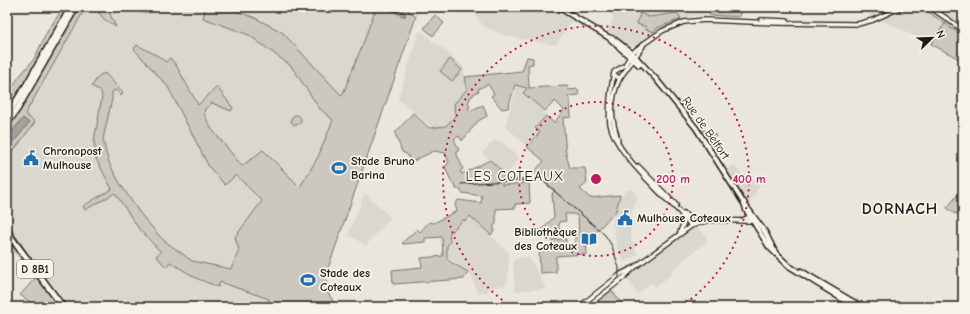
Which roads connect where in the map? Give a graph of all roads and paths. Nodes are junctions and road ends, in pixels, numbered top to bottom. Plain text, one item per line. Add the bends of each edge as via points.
1 (71, 7) edge
2 (76, 7) edge
3 (558, 7) edge
4 (902, 7) edge
5 (930, 7) edge
6 (963, 30) edge
7 (656, 35) junction
8 (632, 56) junction
9 (638, 64) junction
10 (619, 69) junction
11 (626, 70) junction
12 (614, 74) junction
13 (621, 76) junction
14 (27, 84) junction
15 (663, 86) junction
16 (7, 110) edge
17 (7, 116) edge
18 (7, 124) edge
19 (612, 124) junction
20 (631, 161) junction
21 (681, 213) junction
22 (752, 218) junction
23 (692, 225) junction
24 (7, 232) edge
25 (679, 233) junction
26 (776, 254) junction
27 (786, 263) junction
28 (634, 267) junction
29 (63, 307) edge
30 (579, 307) edge
31 (586, 307) edge
32 (855, 307) edge
33 (862, 307) edge

1 - 14 highway
2 - 18 highway
3 - 8 main road, Rue de Belfort via 608,37
4 - 7 street via 858,24 693,20
5 - 6 street
7 - 8 street
7 - 8 street via 634,50
8 - 9 main road, Rue de Belfort
8 - 10 street
8 - 11 street
8 - 15 main road, Rue de Belfort
9 - 11 street
9 - 15 main road, Rue de Belfort
10 - 12 street
10 - 13 street
11 - 13 street
12 - 13 street via 617,77
12 - 19 street via 609,100
13 - 19 street via 612,100
14 - 16 highway
14 - 17 highway
15 - 22 main road, Rue de Belfort via 696,128
19 - 20 street via 618,142
20 - 21 street
20 - 23 street via 655,183
21 - 23 street
21 - 25 street via 684,222
22 - 23 street via 709,220
22 - 26 main road, Rue de Belfort
22 - 26 main road, Rue de Belfort via 768,238
23 - 25 street
24 - 29 highway, D 8B1
25 - 28 street
26 - 27 main road
27 - 32 main road
27 - 33 main road
28 - 30 street
28 - 31 street

